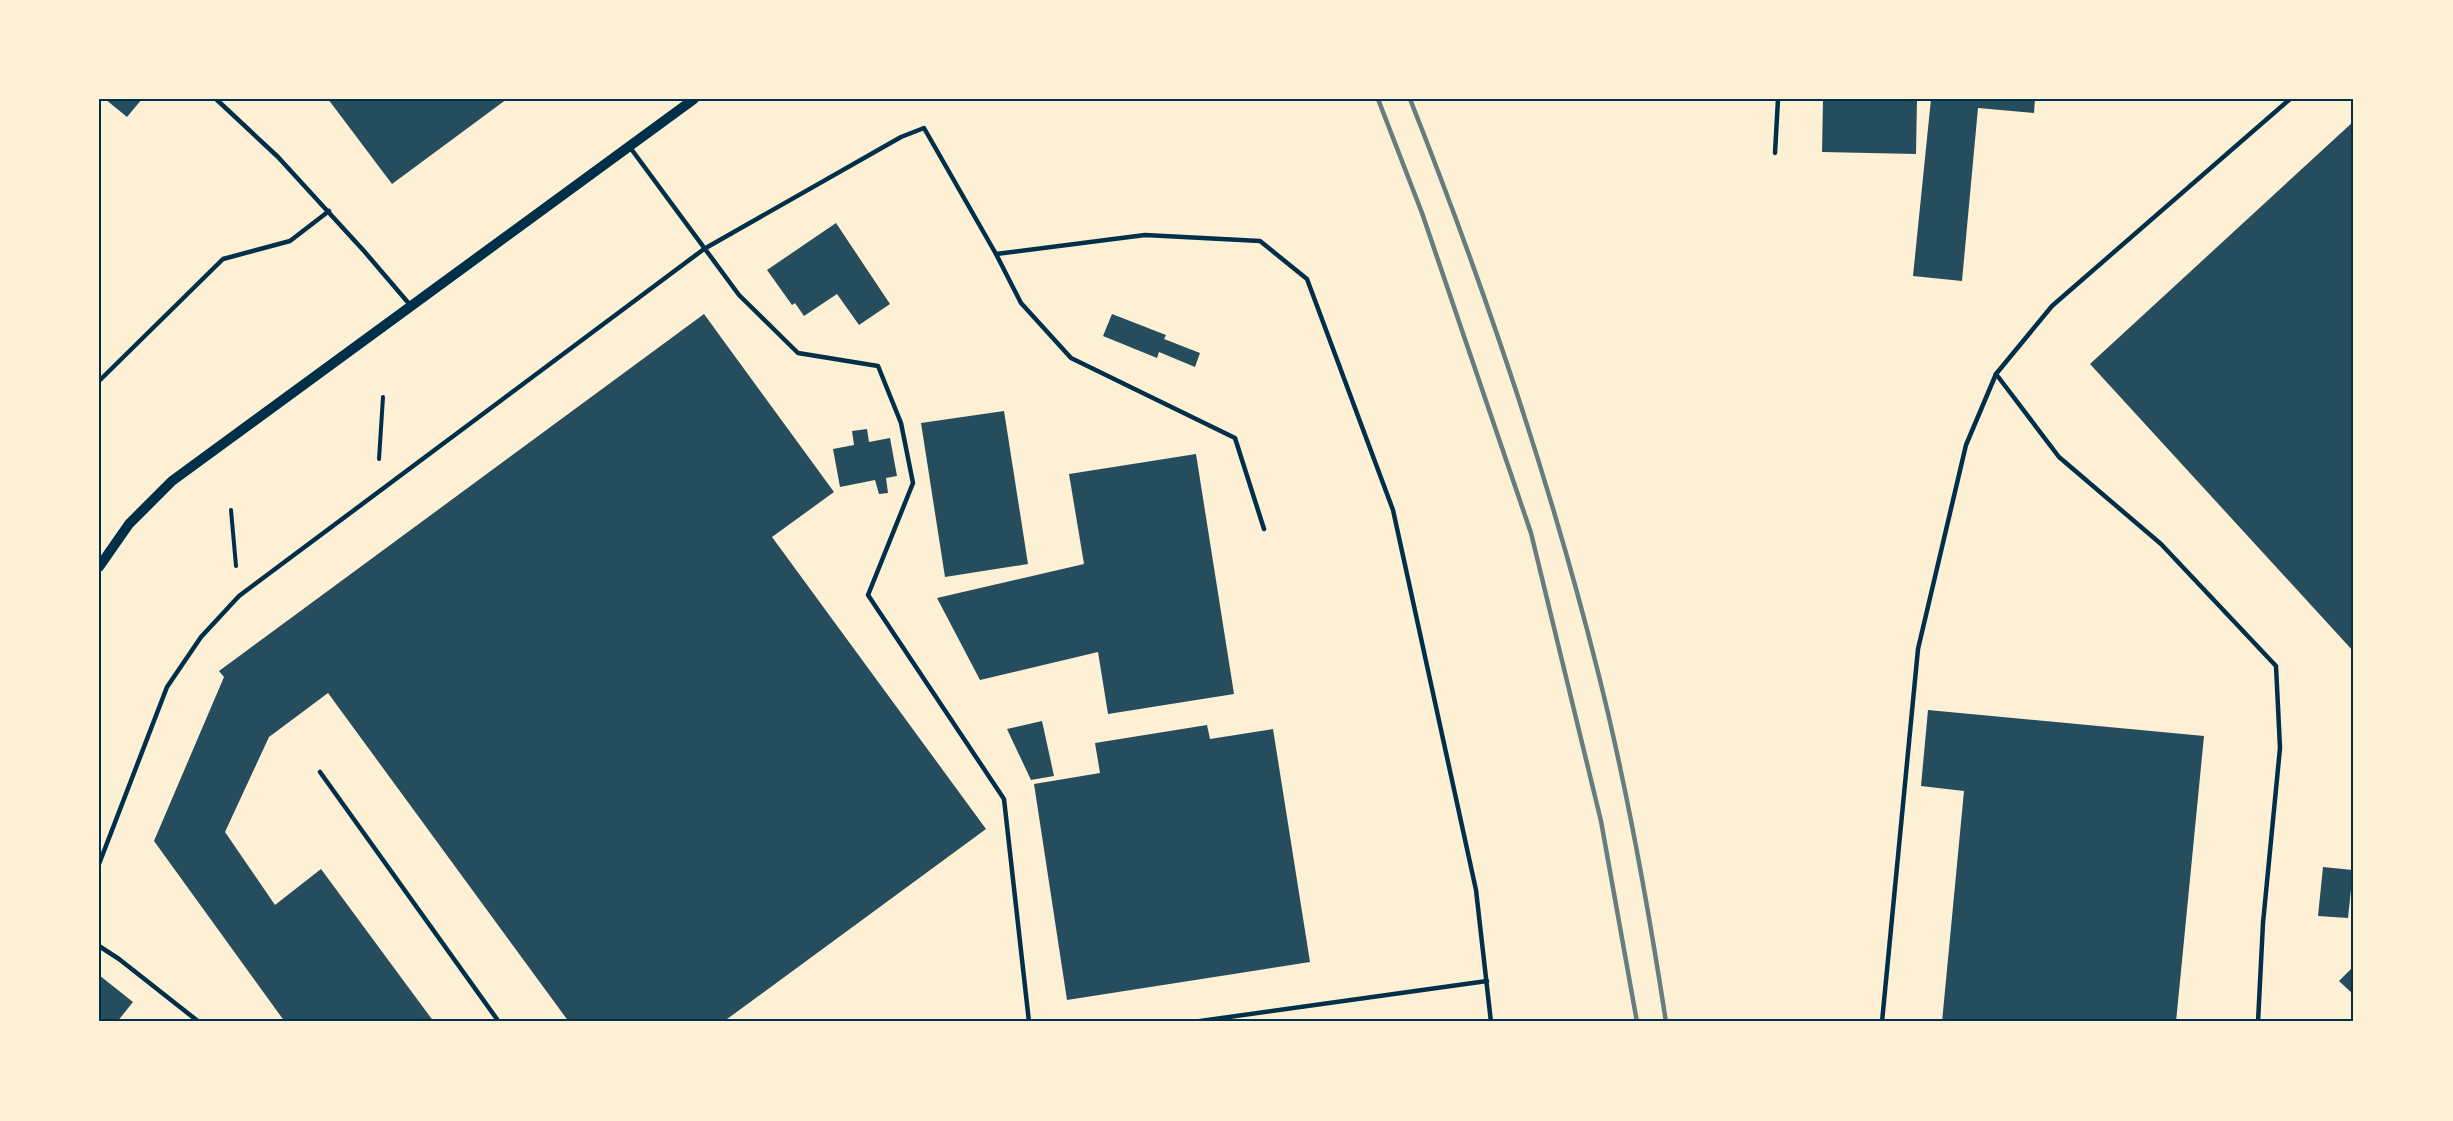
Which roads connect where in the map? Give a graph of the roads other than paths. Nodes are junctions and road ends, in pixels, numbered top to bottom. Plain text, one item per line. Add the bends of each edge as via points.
1 (216, 99) edge
2 (694, 99) edge
3 (1778, 99) edge
4 (2290, 99) edge
5 (629, 146) junction
6 (1775, 153) dead end
7 (329, 211) junction
8 (704, 249) junction
9 (996, 254) junction
10 (412, 306) junction
11 (1996, 374) junction
12 (99, 381) edge
13 (1264, 529) dead end
14 (99, 567) edge
15 (320, 772) dead end
16 (99, 864) edge
17 (99, 946) edge
18 (1487, 981) junction
19 (199, 1022) edge
20 (499, 1022) edge
21 (1029, 1022) edge
22 (1193, 1022) edge
23 (1491, 1022) edge
24 (1882, 1022) edge
25 (2258, 1022) edge

1 - 7 lane
2 - 5 street
3 - 6 lane
4 - 11 lane via 2052,306
5 - 8 lane
5 - 10 street
7 - 10 lane
7 - 12 lane via 290,241 223,259
8 - 9 lane via 901,136 924,128
8 - 16 lane via 239,596 201,637 166,687
8 - 21 lane via 739,295 798,353 878,366 901,423 913,483 868,595 1004,799
9 - 13 lane via 1022,303 1071,358 1235,438
9 - 18 lane via 1145,235 1260,241 1307,279 1393,510 1476,890
10 - 14 street via 172,481 129,524
11 - 24 lane via 1966,445 1918,650
11 - 25 lane via 2059,457 2161,544 2276,666 2280,748
15 - 20 lane
17 - 19 lane
18 - 22 lane
18 - 23 lane

